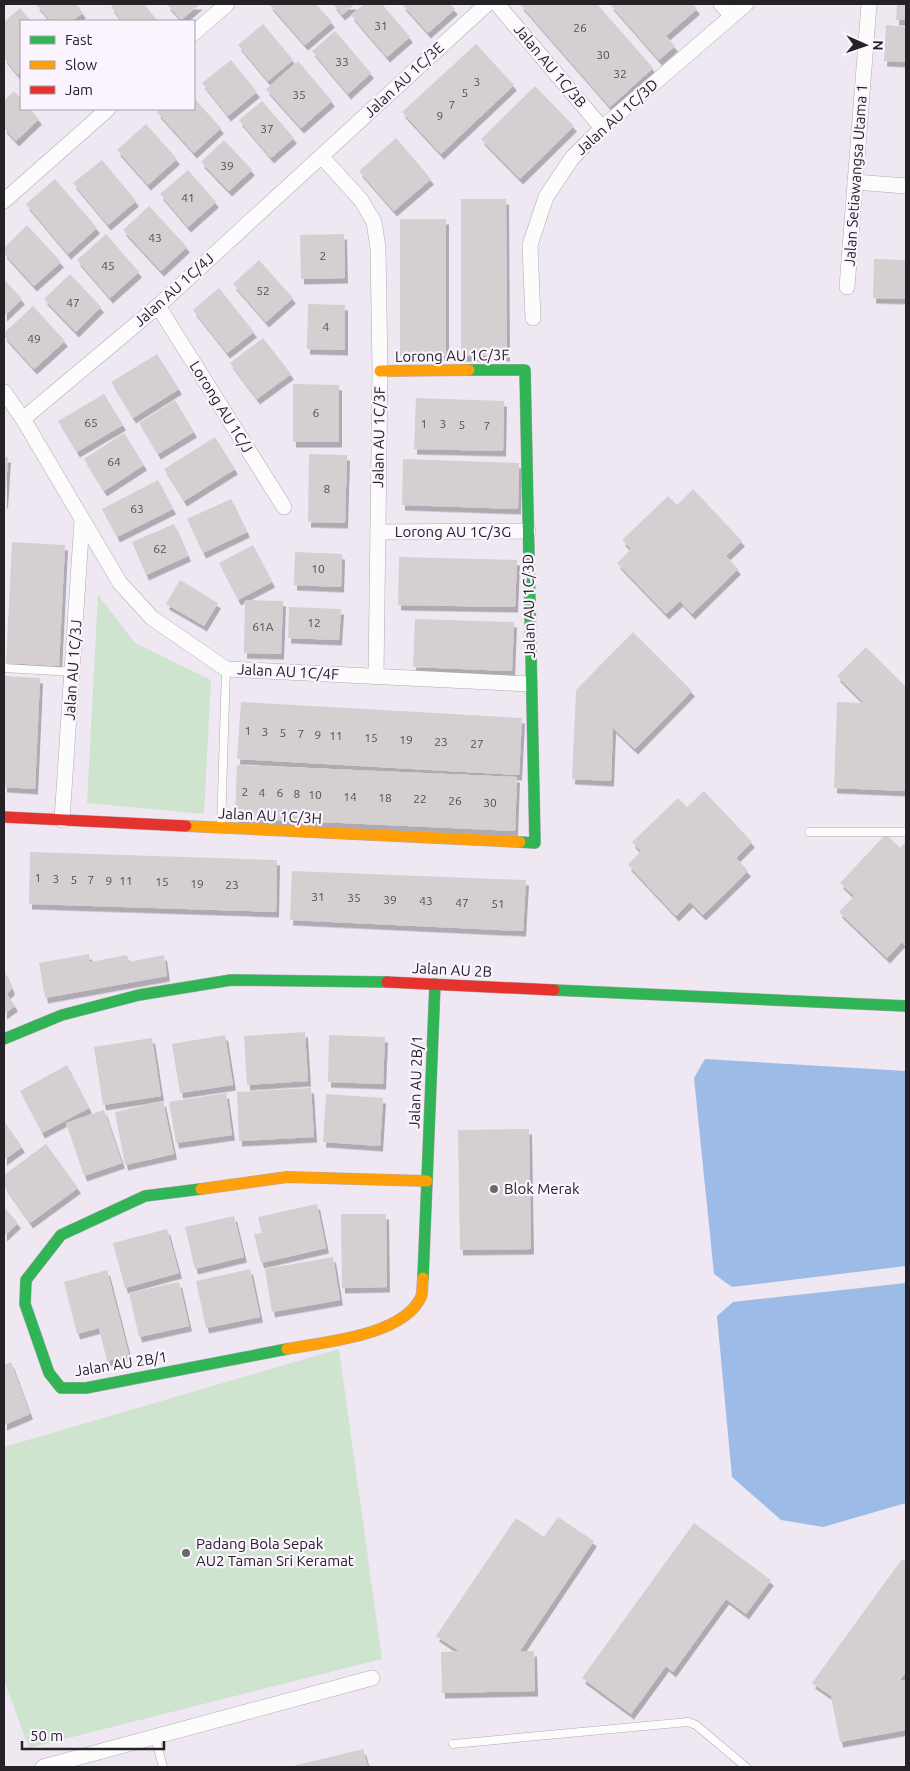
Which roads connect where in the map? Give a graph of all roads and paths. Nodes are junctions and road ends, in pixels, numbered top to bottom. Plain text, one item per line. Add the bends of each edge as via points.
1 (227, 4) edge
2 (487, 4) edge
3 (498, 4) edge
4 (722, 4) edge
5 (746, 4) edge
6 (869, 4) edge
7 (732, 16) junction
8 (195, 32) edge
9 (107, 110) edge
10 (602, 128) junction
11 (322, 157) junction
12 (855, 182) junction
13 (906, 186) edge
14 (4, 200) edge
15 (847, 287) dead end
16 (158, 306) junction
17 (532, 318) dead end
18 (525, 370) joint
19 (380, 371) junction
20 (4, 392) edge
21 (23, 420) junction
22 (284, 507) dead end
23 (82, 520) junction
24 (528, 531) junction
25 (378, 532) junction
26 (4, 668) edge
27 (226, 669) junction
28 (73, 672) junction
29 (376, 676) junction
30 (530, 684) junction
31 (4, 817) edge
32 (62, 820) junction
33 (221, 829) junction
34 (809, 832) dead end
35 (906, 832) edge
36 (535, 843) joint
37 (435, 984) junction
38 (906, 1006) edge
39 (4, 1039) edge
40 (427, 1181) junction
41 (372, 1678) dead end
42 (155, 1737) junction
43 (453, 1744) dead end
44 (43, 1767) edge
45 (163, 1767) edge
46 (746, 1767) edge

1 - 8 street
2 - 11 street, Jalan AU 1C/3E
3 - 10 street, Jalan AU 1C/3B
4 - 7 street
5 - 7 street, Jalan AU 1C/3D
6 - 12 street, Jalan Setiawangsa Utama 1
7 - 10 street, Jalan AU 1C/3D
9 - 14 street
10 - 17 street, Jalan AU 1C/3D via 572,158 546,197 530,245
11 - 16 street, Jalan AU 1C/4J
11 - 19 street, Jalan AU 1C/3F via 361,200 374,222 378,248
12 - 13 street
12 - 15 street, Jalan Setiawangsa Utama 1
16 - 21 street, Jalan AU 1C/4J
16 - 22 street, Lorong AU 1C/J
18 - 19 street, Lorong AU 1C/3F
18 - 24 street, Jalan AU 1C/3D
19 - 25 street, Jalan AU 1C/3F
20 - 21 street, Jalan AU 1C/4F
21 - 23 street, Jalan AU 1C/4F
23 - 27 street, Jalan AU 1C/4F via 120,583 152,618
23 - 28 street, Jalan AU 1C/3J
24 - 25 street, Lorong AU 1C/3G
24 - 30 street, Jalan AU 1C/3D
25 - 29 street, Jalan AU 1C/3F
26 - 28 lane
27 - 29 street, Jalan AU 1C/4F
27 - 33 lane
28 - 32 street, Jalan AU 1C/3J
29 - 30 street, Jalan AU 1C/4F
30 - 36 street, Jalan AU 1C/3D
31 - 32 street, Jalan AU 1C/3H
32 - 33 street, Jalan AU 1C/3H
33 - 36 street, Jalan AU 1C/3H
34 - 35 lane
37 - 38 street, Jalan AU 2B
37 - 39 street, Jalan AU 2B via 232,980 139,995 62,1014
37 - 40 street, Jalan AU 2B/1
40 - 40 street, Jalan AU 2B/1 via 422,1295 416,1308 397,1322 361,1334 86,1388 61,1388 49,1373 25,1304 26,1280 61,1235 145,1196 287,1176
41 - 42 street
42 - 44 street
42 - 45 lane
43 - 46 lane via 688,1722 696,1725

